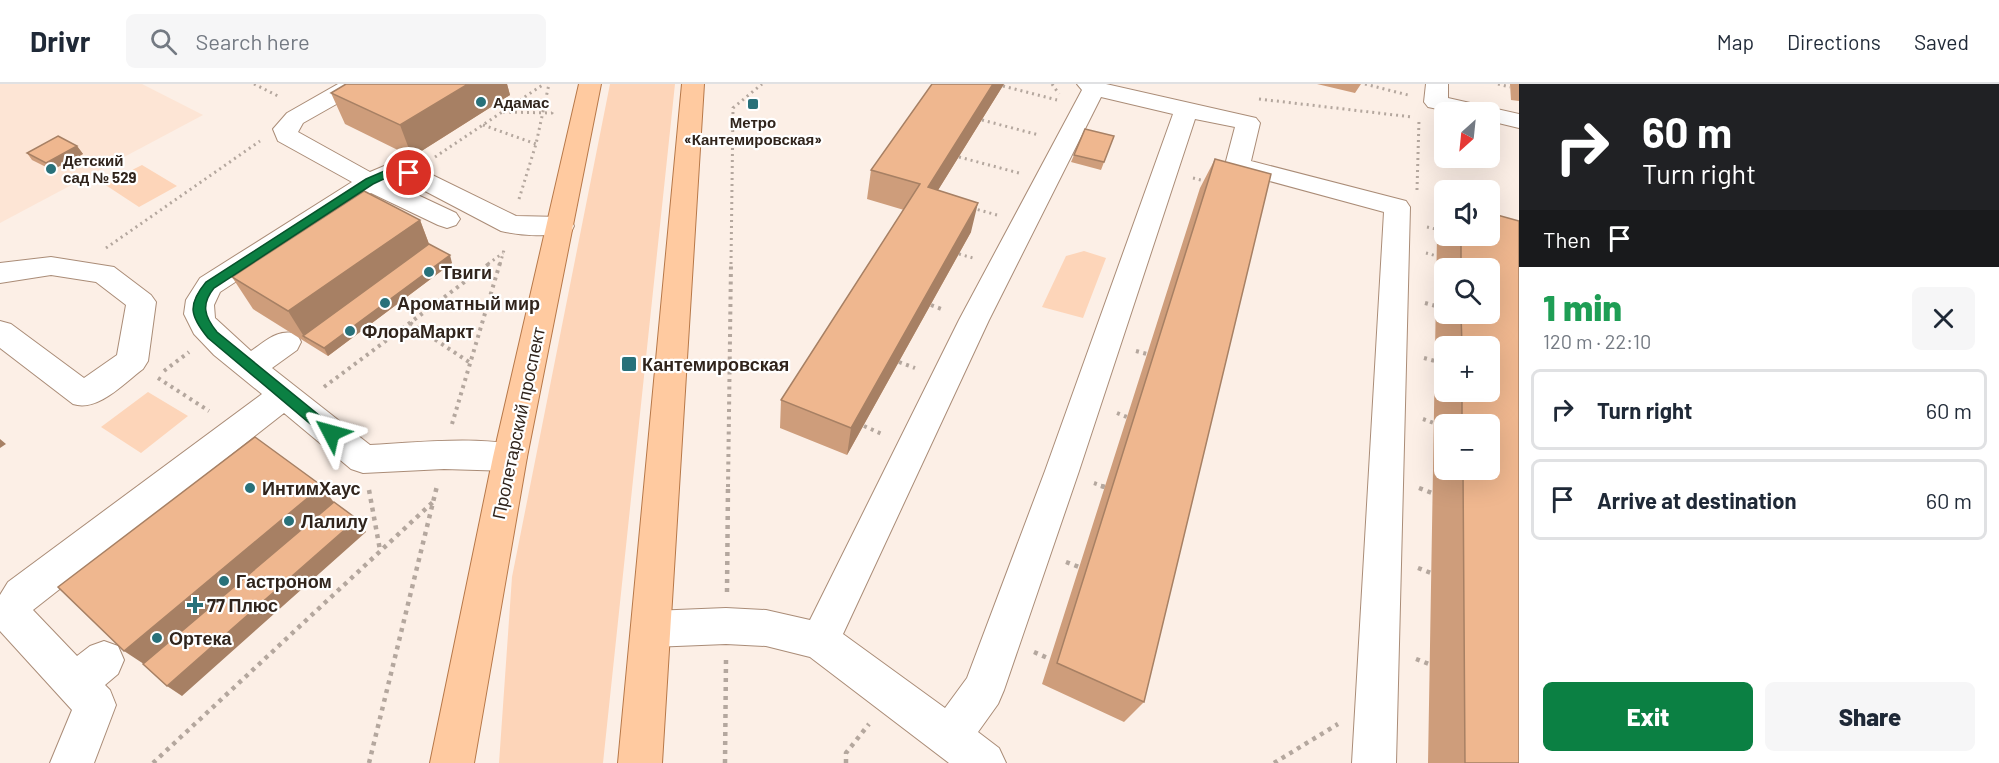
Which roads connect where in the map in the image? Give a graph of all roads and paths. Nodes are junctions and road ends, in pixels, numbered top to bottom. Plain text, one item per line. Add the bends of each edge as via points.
1 (254, 84) edge
2 (356, 84) edge
3 (544, 84) edge
4 (590, 84) edge
5 (693, 84) edge
6 (762, 84) edge
7 (1365, 84) edge
8 (1498, 84) edge
9 (1003, 86) dead end
10 (1510, 87) dead end
11 (1089, 93) edge
12 (1436, 93) edge
13 (280, 97) dead end
14 (1257, 99) dead end
15 (1458, 102) edge
16 (1186, 110) junction
17 (503, 112) junction
18 (552, 113) dead end
19 (1500, 116) edge
20 (982, 120) edge
21 (1519, 121) edge
22 (482, 125) junction
23 (285, 129) junction
24 (1066, 142) junction
25 (536, 144) dead end
26 (959, 157) edge
27 (409, 173) junction
28 (1046, 181) junction
29 (370, 182) junction
30 (1416, 200) dead end
31 (964, 206) edge
32 (447, 219) dead end
33 (1024, 223) junction
34 (561, 226) junction
35 (76, 270) junction
36 (1, 274) edge
37 (410, 323) dead end
38 (0, 332) edge
39 (212, 335) junction
40 (286, 342) edge
41 (469, 362) dead end
42 (251, 367) junction
43 (284, 395) junction
44 (239, 430) junction
45 (510, 457) junction
46 (363, 459) junction
47 (434, 501) dead end
48 (380, 550) junction
49 (726, 626) junction
50 (652, 629) junction
51 (820, 641) junction
52 (1377, 699) junction
53 (873, 719) dead end
54 (950, 737) junction
55 (72, 763) edge
56 (153, 763) edge
57 (452, 763) edge
58 (640, 763) edge
59 (725, 763) edge
60 (846, 763) edge
61 (984, 763) edge
62 (1274, 763) edge
63 (1374, 763) edge

1 - 13 path
2 - 23 lane via 295,118
3 - 17 path
4 - 34 main road, Пролетарский проспект
5 - 50 main road
6 - 49 path via 733,108
7 - 12 path
8 - 10 path
9 - 11 path
11 - 16 lane
11 - 24 lane
12 - 15 lane
14 - 30 path via 1419,117
16 - 52 lane via 1248,123 1238,165 1397,207
16 - 54 lane via 986,680
17 - 18 path
17 - 22 path
19 - 21 lane
20 - 24 path
22 - 25 path
22 - 27 path
23 - 29 lane via 286,136 293,141
23 - 35 path via 269,135
24 - 28 lane
26 - 28 path
27 - 29 lane via 389,172
27 - 34 lane via 511,225
28 - 33 lane
29 - 32 lane
29 - 39 lane via 210,285 199,307 200,320
31 - 33 path
33 - 51 lane
34 - 45 main road, Пролетарский проспект
35 - 36 lane via 51,266
35 - 38 lane via 104,274 141,302 132,361 126,367 84,395
37 - 41 path
39 - 42 lane
39 - 44 path via 156,376
40 - 42 lane
42 - 43 lane
43 - 44 lane
43 - 46 lane
44 - 55 lane via 22,594 15,604 12,616 90,672 95,705
45 - 46 lane
45 - 57 main road, Пролетарский проспект
46 - 48 path
47 - 48 path
48 - 56 path
49 - 50 lane
49 - 51 lane via 766,628
49 - 59 path
50 - 58 main road
51 - 54 lane
52 - 62 path
52 - 63 lane
53 - 60 path via 846,753
54 - 61 lane

